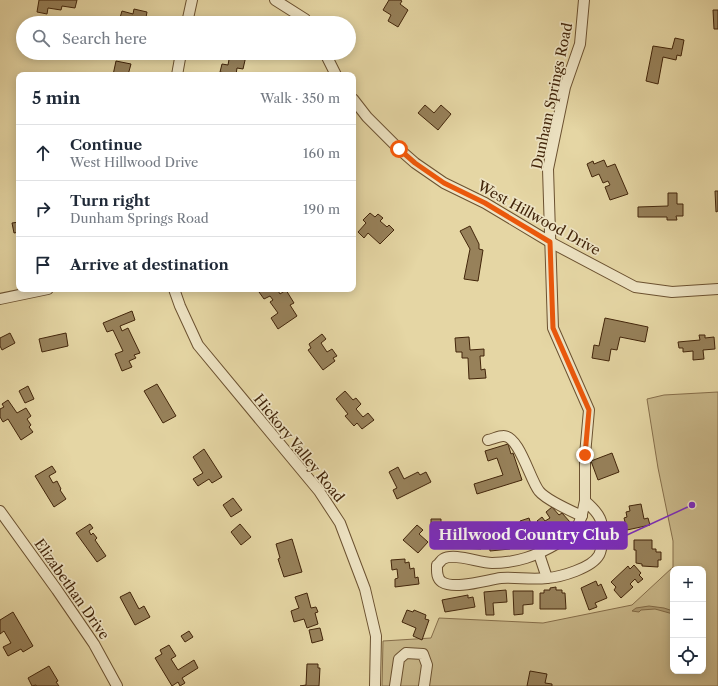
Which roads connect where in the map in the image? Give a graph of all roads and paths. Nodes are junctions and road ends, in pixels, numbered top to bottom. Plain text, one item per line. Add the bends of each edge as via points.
1 (192, 0) edge
2 (274, 0) edge
3 (584, 0) edge
4 (189, 16) edge
5 (300, 16) edge
6 (180, 60) edge
7 (328, 60) edge
8 (178, 72) edge
9 (334, 72) edge
10 (356, 103) edge
11 (550, 242) junction
12 (718, 289) edge
13 (34, 292) edge
14 (175, 292) edge
15 (0, 299) edge
16 (488, 440) dead end
17 (585, 501) junction
18 (0, 511) edge
19 (582, 516) junction
20 (540, 554) junction
21 (547, 578) junction
22 (117, 686) edge
23 (375, 686) edge
24 (395, 686) edge
25 (424, 686) edge

1 - 4 street
2 - 5 street
3 - 11 street, Dunham Springs Road via 580,44 565,87 548,169
6 - 8 street
7 - 9 street
10 - 11 street, West Hillwood Drive via 367,117 415,163 444,183 485,203
11 - 12 street, West Hillwood Drive via 635,287 672,292
11 - 17 street, Dunham Springs Road via 553,328 589,410 585,455
13 - 15 street
14 - 23 street, Hickory Valley Road via 198,345 319,491 340,522 366,589 376,636
16 - 19 street via 504,436 510,438 516,444 539,491
17 - 19 street, Dunham Springs Road
17 - 21 street via 596,511 603,527 599,556 575,571
18 - 22 street, Elizabethan Drive via 94,644
19 - 20 street, Dunham Springs Road via 571,534
20 - 21 street
20 - 21 street, Dunham Springs Road via 515,561 490,563 450,557 437,566 437,575 441,581 460,586 504,578
24 - 25 street via 399,659 406,653 423,654 427,665

